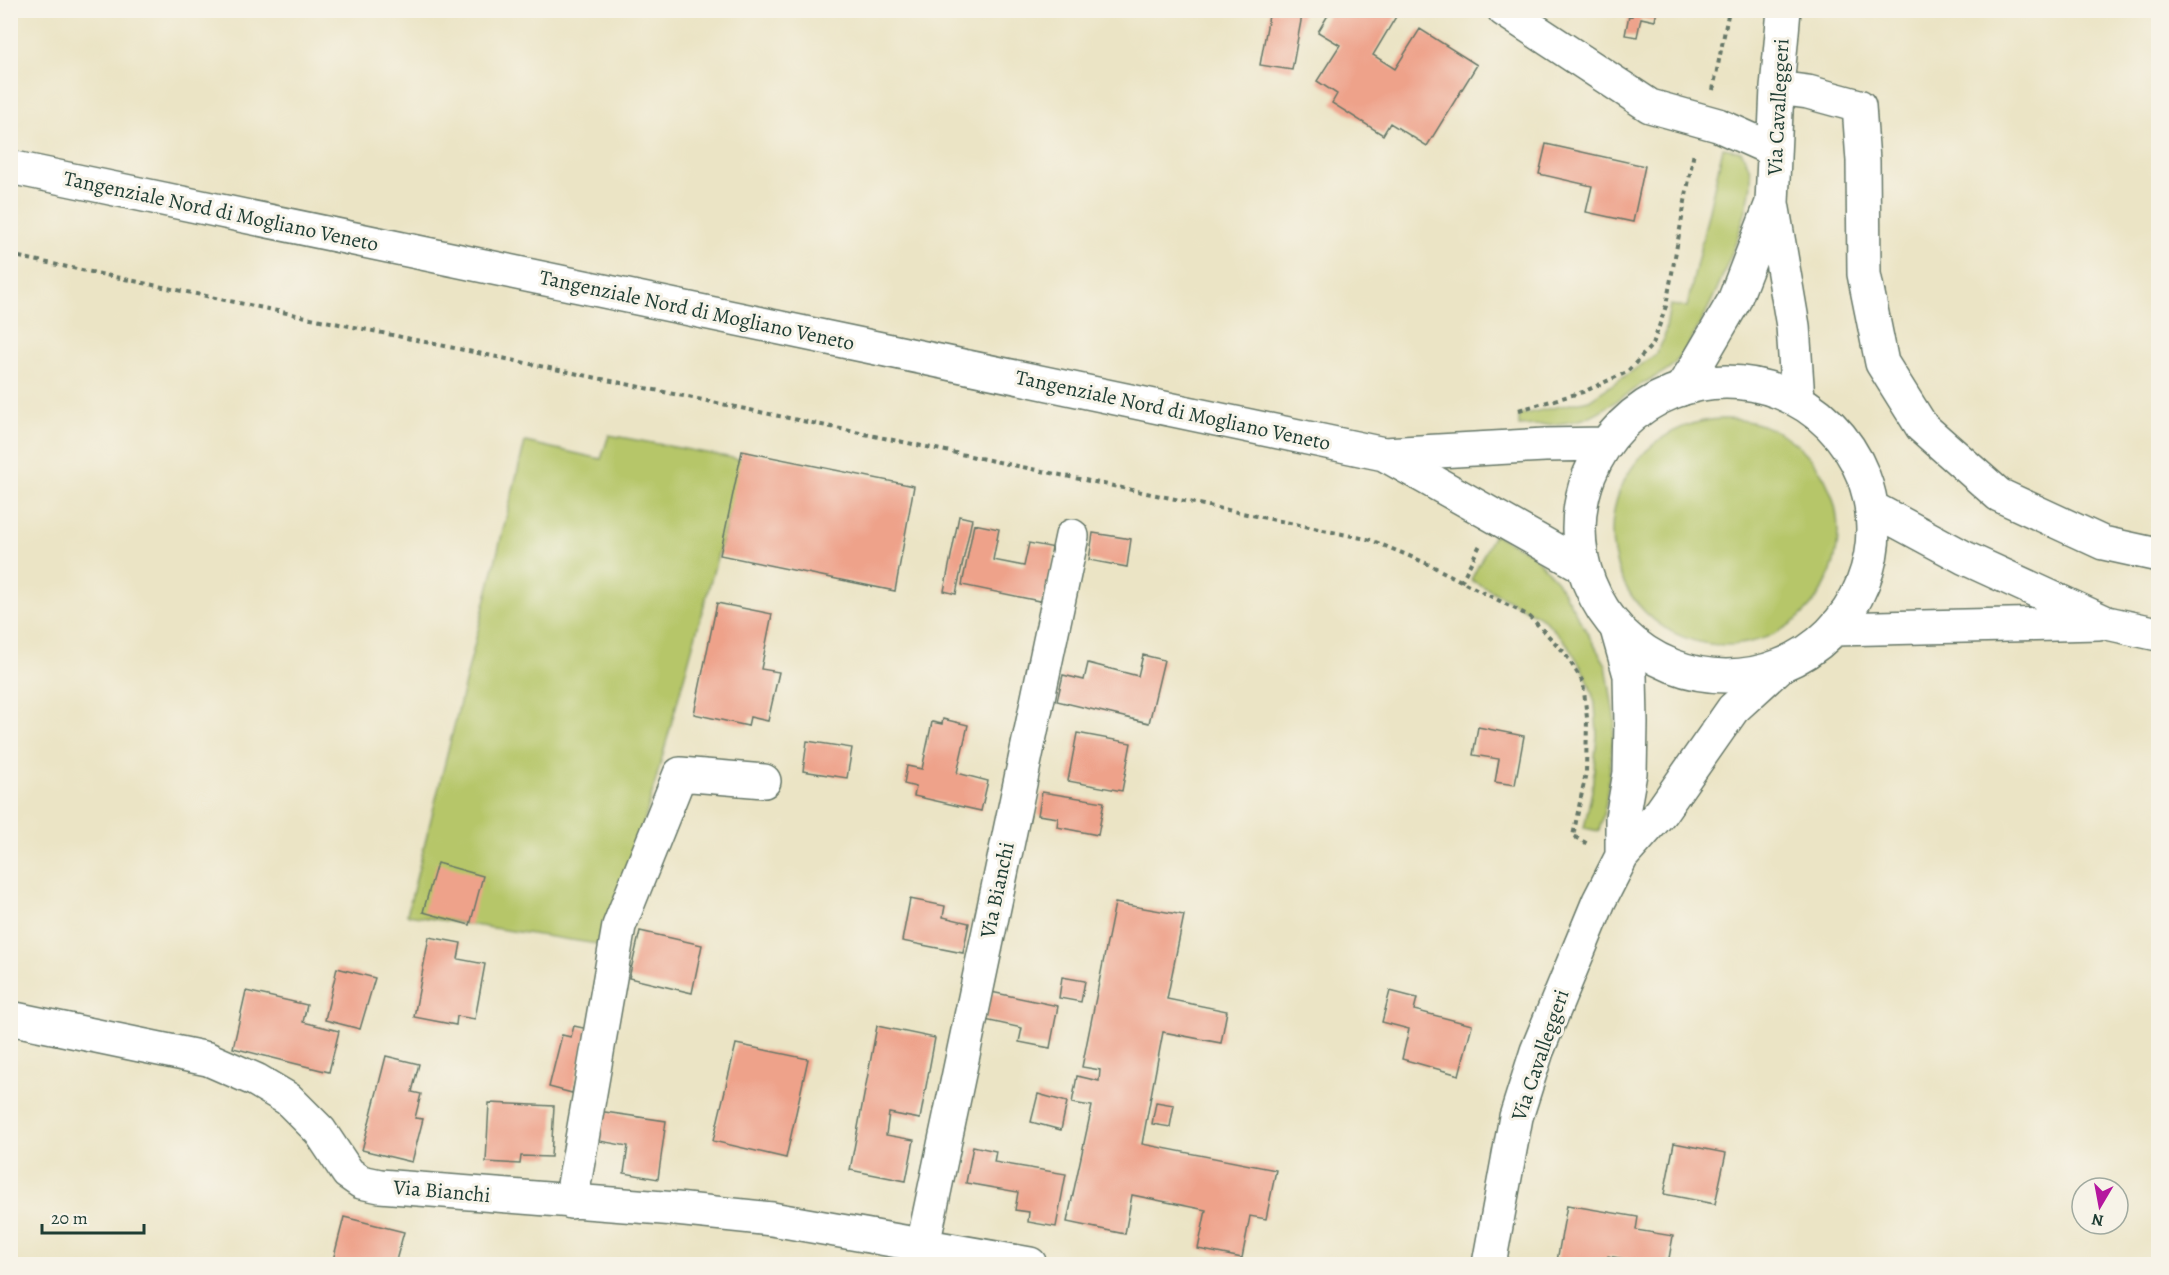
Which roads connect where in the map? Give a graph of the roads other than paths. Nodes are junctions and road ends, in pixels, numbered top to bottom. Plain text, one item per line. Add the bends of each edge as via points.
1 (1504, 10) edge
2 (1784, 10) edge
3 (1777, 88) junction
4 (1774, 150) junction
5 (10, 166) edge
6 (1772, 203) junction
7 (1680, 389) junction
8 (1798, 400) junction
9 (1605, 444) junction
10 (1384, 454) junction
11 (1874, 508) junction
12 (1072, 536) dead end
13 (2158, 555) edge
14 (1583, 566) junction
15 (2107, 623) junction
16 (1617, 629) junction
17 (1835, 629) junction
18 (2158, 634) edge
19 (1778, 668) junction
20 (764, 781) dead end
21 (1622, 856) junction
22 (10, 1018) edge
23 (571, 1202) junction
24 (921, 1254) edge
25 (1030, 1264) edge
26 (1489, 1264) edge

1 - 4 street via 1650,106 1718,125
2 - 3 street, Via Cavalleggeri
3 - 4 street, Via Cavalleggeri
3 - 13 street via 1859,106 1864,274 1882,363 1922,427 2000,495 2103,543
4 - 6 street, Via Cavalleggeri
5 - 10 street, Tangenziale Nord di Mogliano Veneto
6 - 7 street via 1734,301
6 - 8 street via 1793,326
7 - 8 street via 1720,382 1760,386
7 - 9 street via 1652,402 1626,421
8 - 11 street via 1836,430 1862,470
9 - 10 street
9 - 14 street via 1590,472 1581,503 1578,534
10 - 14 street
11 - 15 street via 1965,558
11 - 17 street via 1872,557 1858,596
12 - 24 street, Via Bianchi
14 - 16 street via 1596,599
15 - 17 street
15 - 18 street
16 - 19 street via 1644,652 1675,668 1709,676 1744,676
16 - 21 street via 1630,675 1630,773 1622,818
17 - 19 street via 1809,652
19 - 21 street via 1733,709 1661,812
20 - 23 street via 680,774 619,926
21 - 26 street, Via Cavalleggeri via 1599,901 1537,1051 1516,1117
22 - 23 street, Via Bianchi via 208,1059 256,1080 288,1099 320,1131 348,1173 361,1182
23 - 24 street, Via Bianchi via 772,1220
24 - 25 street, Via Bianchi

